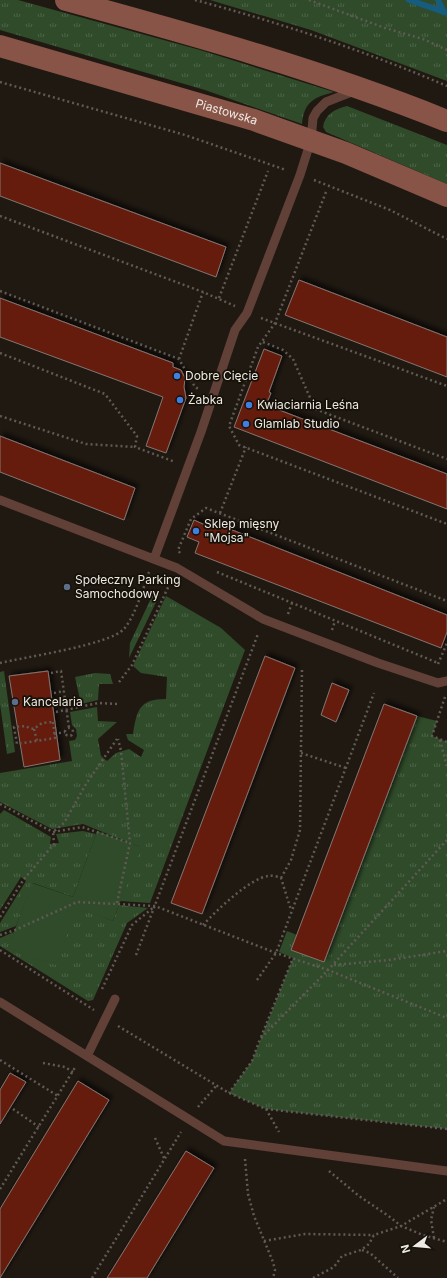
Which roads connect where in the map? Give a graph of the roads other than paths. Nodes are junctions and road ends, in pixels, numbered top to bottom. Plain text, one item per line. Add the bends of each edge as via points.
1 (66, 0) edge
2 (0, 46) edge
3 (363, 89) junction
4 (447, 121) edge
5 (311, 140) junction
6 (447, 196) edge
7 (0, 500) edge
8 (154, 559) junction
9 (443, 682) edge
10 (114, 999) dead end
11 (0, 1002) edge
12 (85, 1055) junction
13 (447, 1171) edge

1 - 3 main road via 208,39
2 - 5 main road, Piastowska via 201,103
3 - 4 main road
3 - 5 lane via 326,102 314,118
5 - 6 main road, Piastowska
5 - 8 lane via 247,312 235,330
7 - 8 lane
8 - 9 lane via 177,568 263,619 378,663
10 - 12 lane
11 - 12 lane
12 - 13 lane via 224,1141

